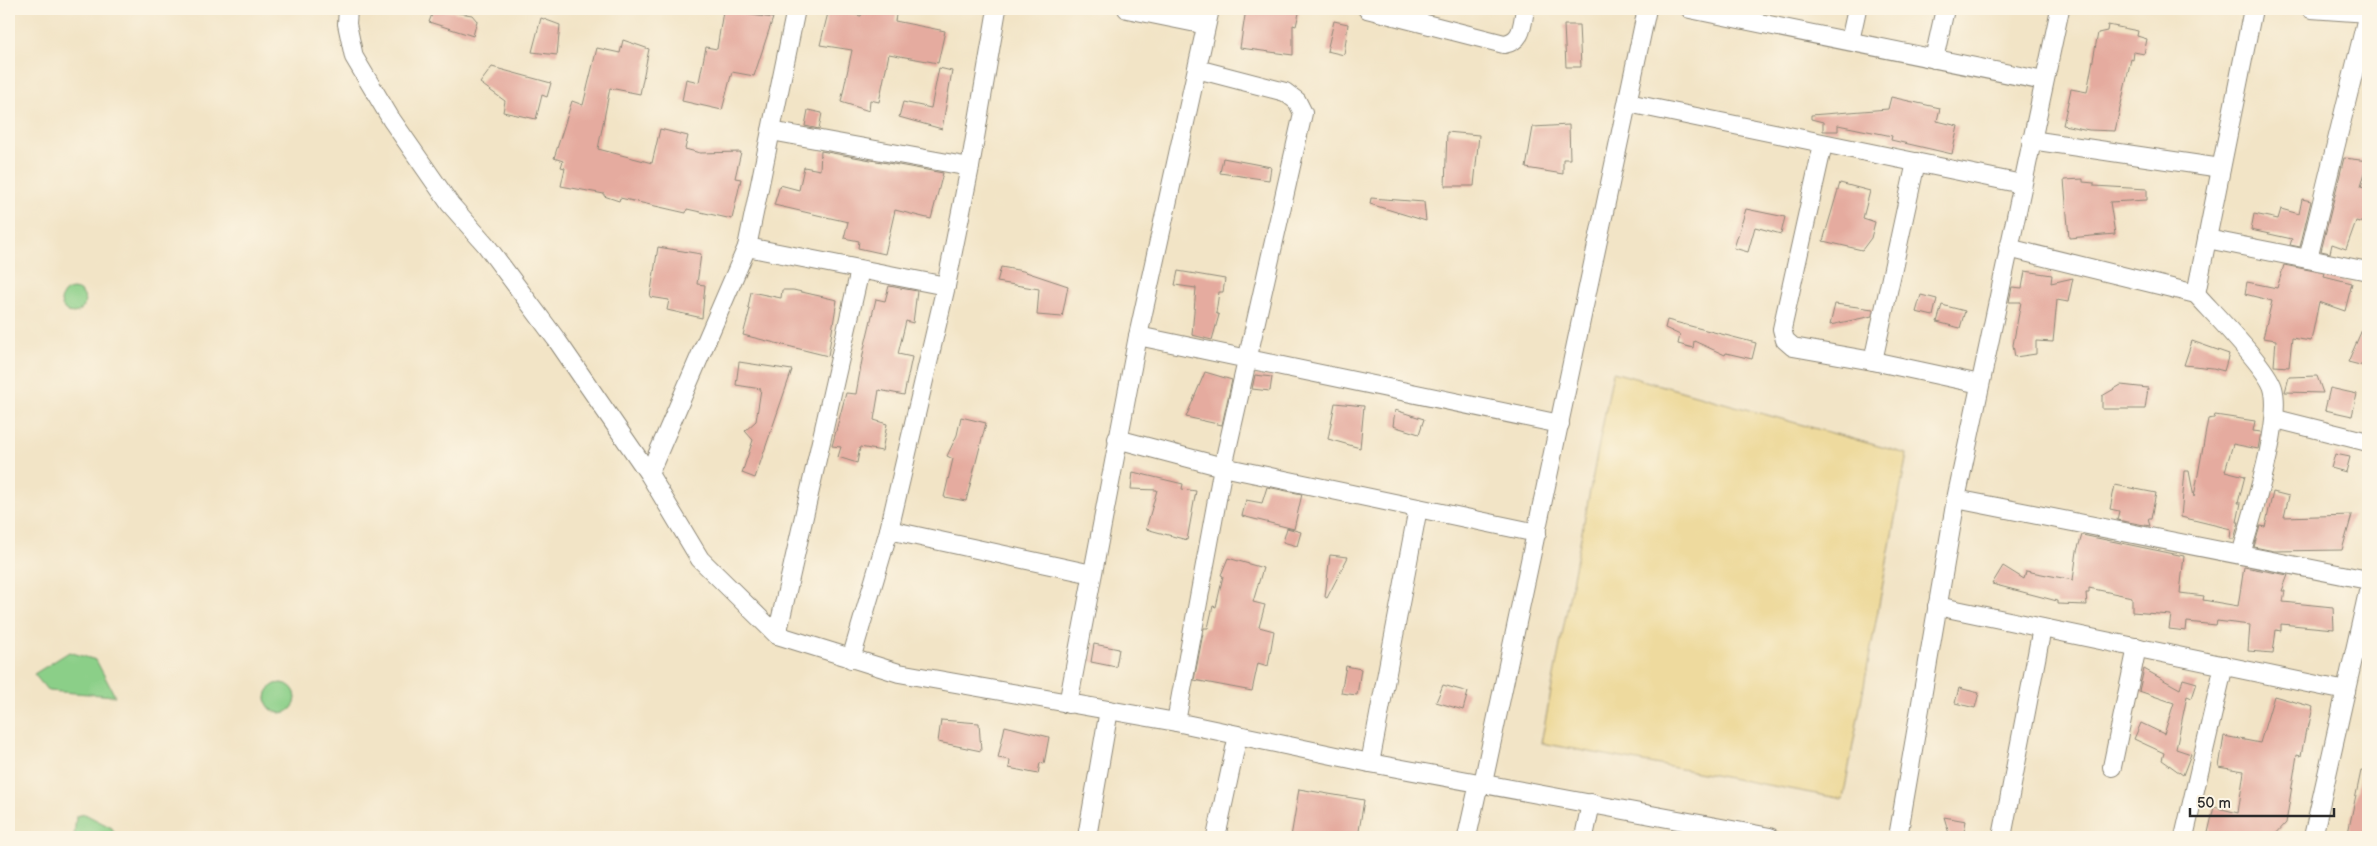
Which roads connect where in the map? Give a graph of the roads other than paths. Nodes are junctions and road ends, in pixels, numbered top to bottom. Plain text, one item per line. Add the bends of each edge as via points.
1 (348, 9) edge
2 (796, 9) edge
3 (997, 9) edge
4 (1127, 9) edge
5 (1367, 9) edge
6 (1525, 9) edge
7 (1648, 9) edge
8 (1690, 9) edge
9 (1857, 9) edge
10 (1945, 9) edge
11 (2060, 9) edge
12 (2253, 9) edge
13 (2311, 9) edge
14 (2368, 13) edge
15 (1418, 15) edge
16 (1763, 16) edge
17 (1208, 17) edge
18 (1850, 42) junction
19 (1934, 59) junction
20 (1198, 69) junction
21 (2044, 81) junction
22 (1628, 103) junction
23 (771, 131) junction
24 (2031, 140) junction
25 (1824, 144) junction
26 (1916, 162) junction
27 (970, 167) junction
28 (2221, 168) junction
29 (2022, 184) junction
30 (2208, 238) junction
31 (747, 247) junction
32 (2008, 248) junction
33 (2308, 259) junction
34 (860, 270) junction
35 (2368, 271) edge
36 (946, 286) junction
37 (2196, 294) junction
38 (1138, 336) junction
39 (1248, 359) junction
40 (1872, 361) junction
41 (1980, 384) junction
42 (2276, 419) junction
43 (1560, 424) junction
44 (1117, 439) junction
45 (2368, 442) edge
46 (1223, 467) junction
47 (649, 474) junction
48 (1956, 498) junction
49 (1418, 508) junction
50 (889, 530) junction
51 (1537, 532) junction
52 (2241, 555) junction
53 (1092, 574) junction
54 (2368, 591) edge
55 (1936, 606) junction
56 (2042, 628) junction
57 (777, 635) junction
58 (2138, 647) junction
59 (851, 659) junction
60 (2224, 665) junction
61 (2346, 691) junction
62 (1068, 704) junction
63 (1109, 710) junction
64 (1176, 722) junction
65 (1238, 735) junction
66 (1370, 763) junction
67 (2112, 767) dead end
68 (1483, 783) junction
69 (1591, 803) junction
70 (1087, 837) edge
71 (1216, 837) edge
72 (1467, 837) edge
73 (1584, 837) edge
74 (1770, 837) edge
75 (1898, 837) edge
76 (2002, 837) edge
77 (2184, 837) edge
78 (2313, 837) edge

1 - 47 street via 347,24 354,57 391,119 450,204 486,245 556,339
2 - 23 street
3 - 27 street
4 - 17 street
5 - 15 street
6 - 15 street via 1520,36 1513,43 1504,44
7 - 22 street
8 - 16 street
9 - 18 street
10 - 19 street
11 - 21 street
12 - 28 street
13 - 14 street
14 - 33 street
16 - 18 street
17 - 20 street
18 - 19 street
19 - 21 street
20 - 38 street
20 - 39 street via 1285,92 1297,101 1303,113
21 - 24 street
22 - 25 street
22 - 43 street
23 - 27 street
23 - 31 street
24 - 28 street
24 - 29 street
25 - 26 street
25 - 40 street via 1782,330 1785,340 1793,347
26 - 29 street
26 - 40 street
27 - 36 street
28 - 30 street
29 - 32 street
30 - 33 street
30 - 37 street
31 - 34 street
31 - 47 street
32 - 37 street
32 - 41 street
33 - 35 street
34 - 36 street
34 - 57 street
36 - 50 street
37 - 42 street via 2264,371 2273,388
38 - 39 street
38 - 44 street
39 - 43 street
39 - 46 street
40 - 41 street
41 - 48 street
42 - 45 street
42 - 52 street
43 - 51 street
44 - 46 street
44 - 53 street
46 - 49 street
46 - 64 street
47 - 57 street via 700,559
48 - 52 street
48 - 55 street
49 - 51 street
49 - 66 street
50 - 53 street
50 - 59 street
51 - 68 street
52 - 54 street
53 - 62 street
54 - 61 street
55 - 56 street
55 - 75 street
56 - 58 street
56 - 76 street
57 - 59 street
58 - 60 street
58 - 67 street
59 - 62 street via 899,673
60 - 61 street
60 - 77 street
61 - 78 street
62 - 63 street
63 - 64 street
63 - 70 street
64 - 65 street
65 - 66 street
65 - 71 street
66 - 68 street
68 - 69 street
68 - 72 street via 1477,792
69 - 73 street
69 - 74 street

